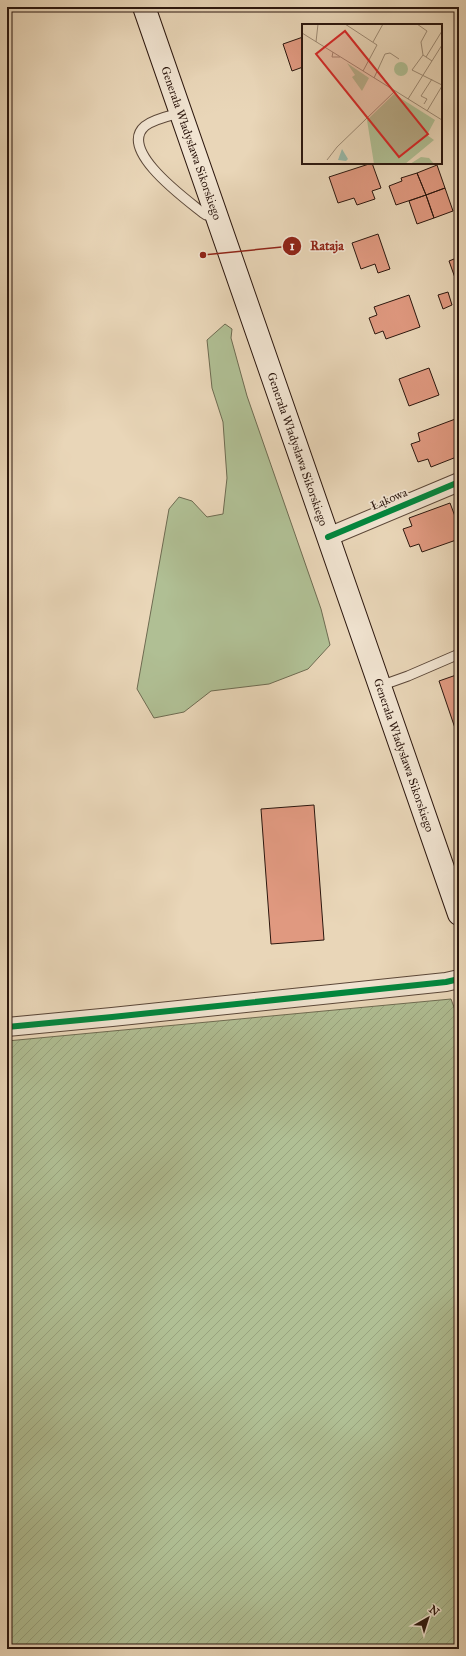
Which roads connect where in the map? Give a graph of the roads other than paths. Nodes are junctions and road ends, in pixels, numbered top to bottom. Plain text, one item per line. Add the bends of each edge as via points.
1 (144, 7) edge
2 (180, 113) junction
3 (215, 213) junction
4 (459, 482) edge
5 (328, 537) junction
6 (459, 654) edge
7 (380, 686) junction
8 (459, 914) edge
9 (459, 978) edge
10 (7, 1027) edge

1 - 2 main road, Generała Władysława Sikorskiego
2 - 3 main road, Generała Władysława Sikorskiego
2 - 3 lane via 145,126 139,140 141,149 150,167 158,174 206,215
3 - 5 main road, Generała Władysława Sikorskiego
4 - 5 street, Łąkowa
5 - 7 main road, Generała Władysława Sikorskiego
6 - 7 lane
7 - 8 main road, Generała Władysława Sikorskiego
9 - 10 street via 446,982

